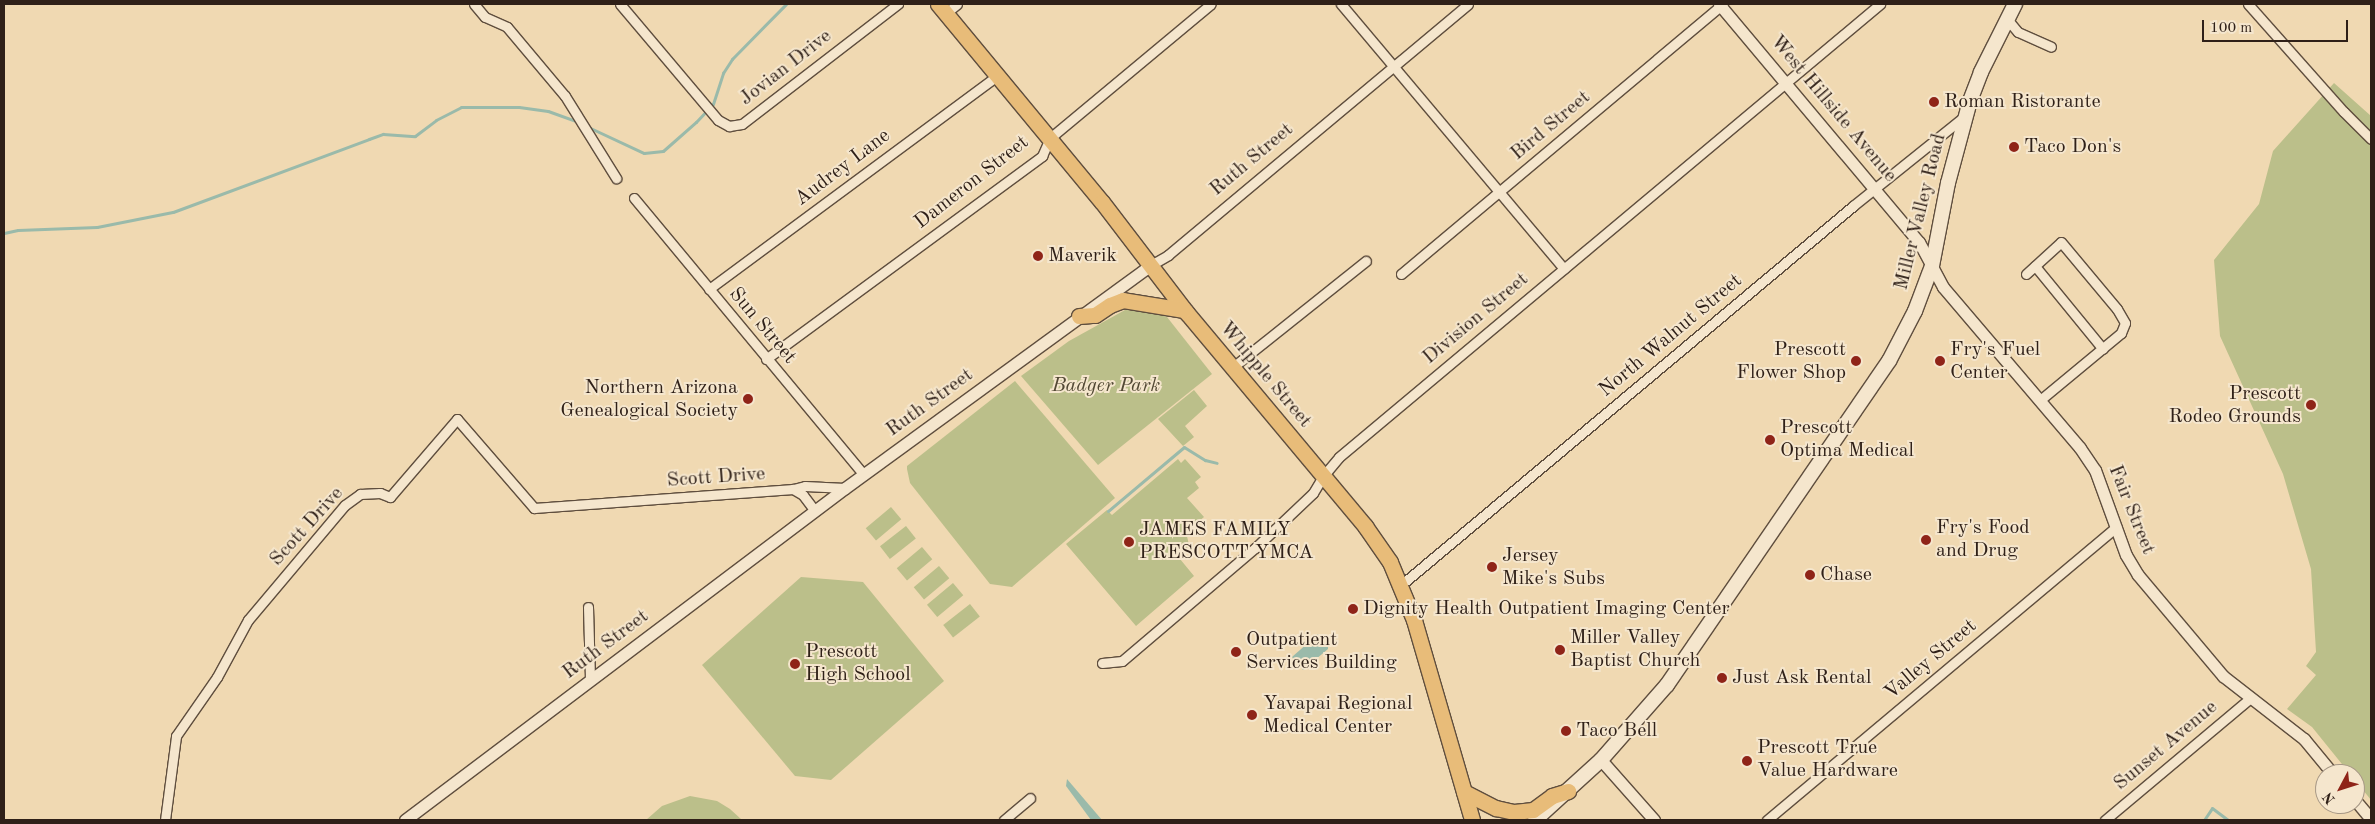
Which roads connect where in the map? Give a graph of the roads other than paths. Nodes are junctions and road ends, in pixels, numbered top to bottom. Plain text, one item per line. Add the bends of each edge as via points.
1 (474, 4) edge
2 (620, 4) edge
3 (898, 4) edge
4 (1212, 4) edge
5 (1342, 4) edge
6 (1468, 4) edge
7 (1721, 4) edge
8 (1880, 4) edge
9 (2015, 4) edge
10 (2248, 4) edge
11 (947, 7) edge
12 (2007, 19) junction
13 (2052, 47) dead end
14 (1393, 67) junction
15 (998, 75) junction
16 (1785, 81) junction
17 (1965, 116) junction
18 (1050, 138) junction
19 (2371, 139) edge
20 (616, 178) dead end
21 (1874, 189) junction
22 (1500, 192) junction
23 (634, 198) dead end
24 (1366, 261) dead end
25 (1151, 265) junction
26 (1932, 266) junction
27 (2035, 266) junction
28 (1564, 269) junction
29 (1401, 274) dead end
30 (2026, 274) dead end
31 (709, 289) junction
32 (1184, 310) junction
33 (1079, 316) junction
34 (2104, 349) junction
35 (766, 359) junction
36 (1233, 368) junction
37 (2040, 400) junction
38 (864, 475) junction
39 (1324, 475) junction
40 (845, 488) junction
41 (792, 489) junction
42 (815, 511) junction
43 (2116, 527) junction
44 (1401, 585) junction
45 (588, 607) dead end
46 (1102, 663) dead end
47 (590, 680) junction
48 (2250, 698) junction
49 (1601, 760) junction
50 (2324, 764) edge
51 (1464, 792) junction
52 (1568, 792) junction
53 (1030, 798) dead end
54 (165, 820) edge
55 (405, 820) edge
56 (1004, 820) edge
57 (1472, 820) edge
58 (1535, 820) edge
59 (1654, 820) edge
60 (1767, 820) edge
61 (2105, 820) edge

1 - 20 street via 485,17 507,27 565,96
2 - 3 street, Jovian Drive via 718,120 729,126 742,124
4 - 18 street, Dameron Street
5 - 14 street
6 - 14 street, Ruth Street
7 - 16 street, West Hillside Avenue
7 - 22 street, Bird Street
8 - 16 street, Division Street
9 - 12 main road, Miller Valley Road
10 - 19 street
11 - 15 main road, Whipple Street
12 - 13 street via 2018,32
12 - 17 main road, Miller Valley Road via 1981,72
14 - 22 street
14 - 25 street, Ruth Street via 1168,255
15 - 18 main road, Whipple Street
15 - 31 street, Audrey Lane
16 - 21 street, West Hillside Avenue
16 - 28 street, Division Street
17 - 21 street, North Walnut Street
17 - 26 main road, Miller Valley Road
18 - 25 main road, Whipple Street
18 - 35 street, Dameron Street via 1042,156
21 - 26 street, West Hillside Avenue via 1919,242
21 - 44 street, North Walnut Street
22 - 28 street
22 - 29 street, Bird Street
23 - 31 street, Sun Street
24 - 36 street
25 - 32 main road, Whipple Street
25 - 33 street, Ruth Street
26 - 37 street, Fair Street via 1943,287
26 - 49 main road, Miller Valley Road via 1915,311 1889,361 1667,685
27 - 30 street
27 - 34 street
27 - 34 street via 2061,242 2117,309 2125,323 2121,334
28 - 39 street, Division Street via 1340,457
31 - 35 street, Sun Street
32 - 33 main road via 1123,300 1095,316
32 - 36 main road, Whipple Street
33 - 38 street, Ruth Street
34 - 37 street
35 - 38 street, Sun Street
36 - 39 main road, Whipple Street
37 - 43 street, Fair Street via 2095,470
38 - 40 street, Ruth Street
39 - 44 main road, Whipple Street via 1365,526 1390,562
39 - 46 street, Division Street via 1313,494 1256,548 1122,661
40 - 41 street, Scott Drive via 805,486
40 - 42 street, Ruth Street
41 - 42 street, Scott Drive via 803,495
41 - 54 street, Scott Drive via 534,508 457,419 390,497 380,493 360,494 345,504 248,620 217,677 176,736
42 - 47 street, Ruth Street
43 - 48 street, Fair Street via 2126,555 2138,575 2223,676
43 - 60 street, Valley Street
44 - 51 main road, Whipple Street
45 - 47 street
47 - 55 street, Ruth Street
48 - 50 street, Fair Street via 2304,740
48 - 61 street, Sunset Avenue
49 - 52 main road, Miller Valley Road
49 - 59 street
51 - 52 main road via 1496,808 1514,812 1533,810 1552,796
51 - 57 main road, Whipple Street
52 - 58 main road, Miller Valley Road
53 - 56 street

